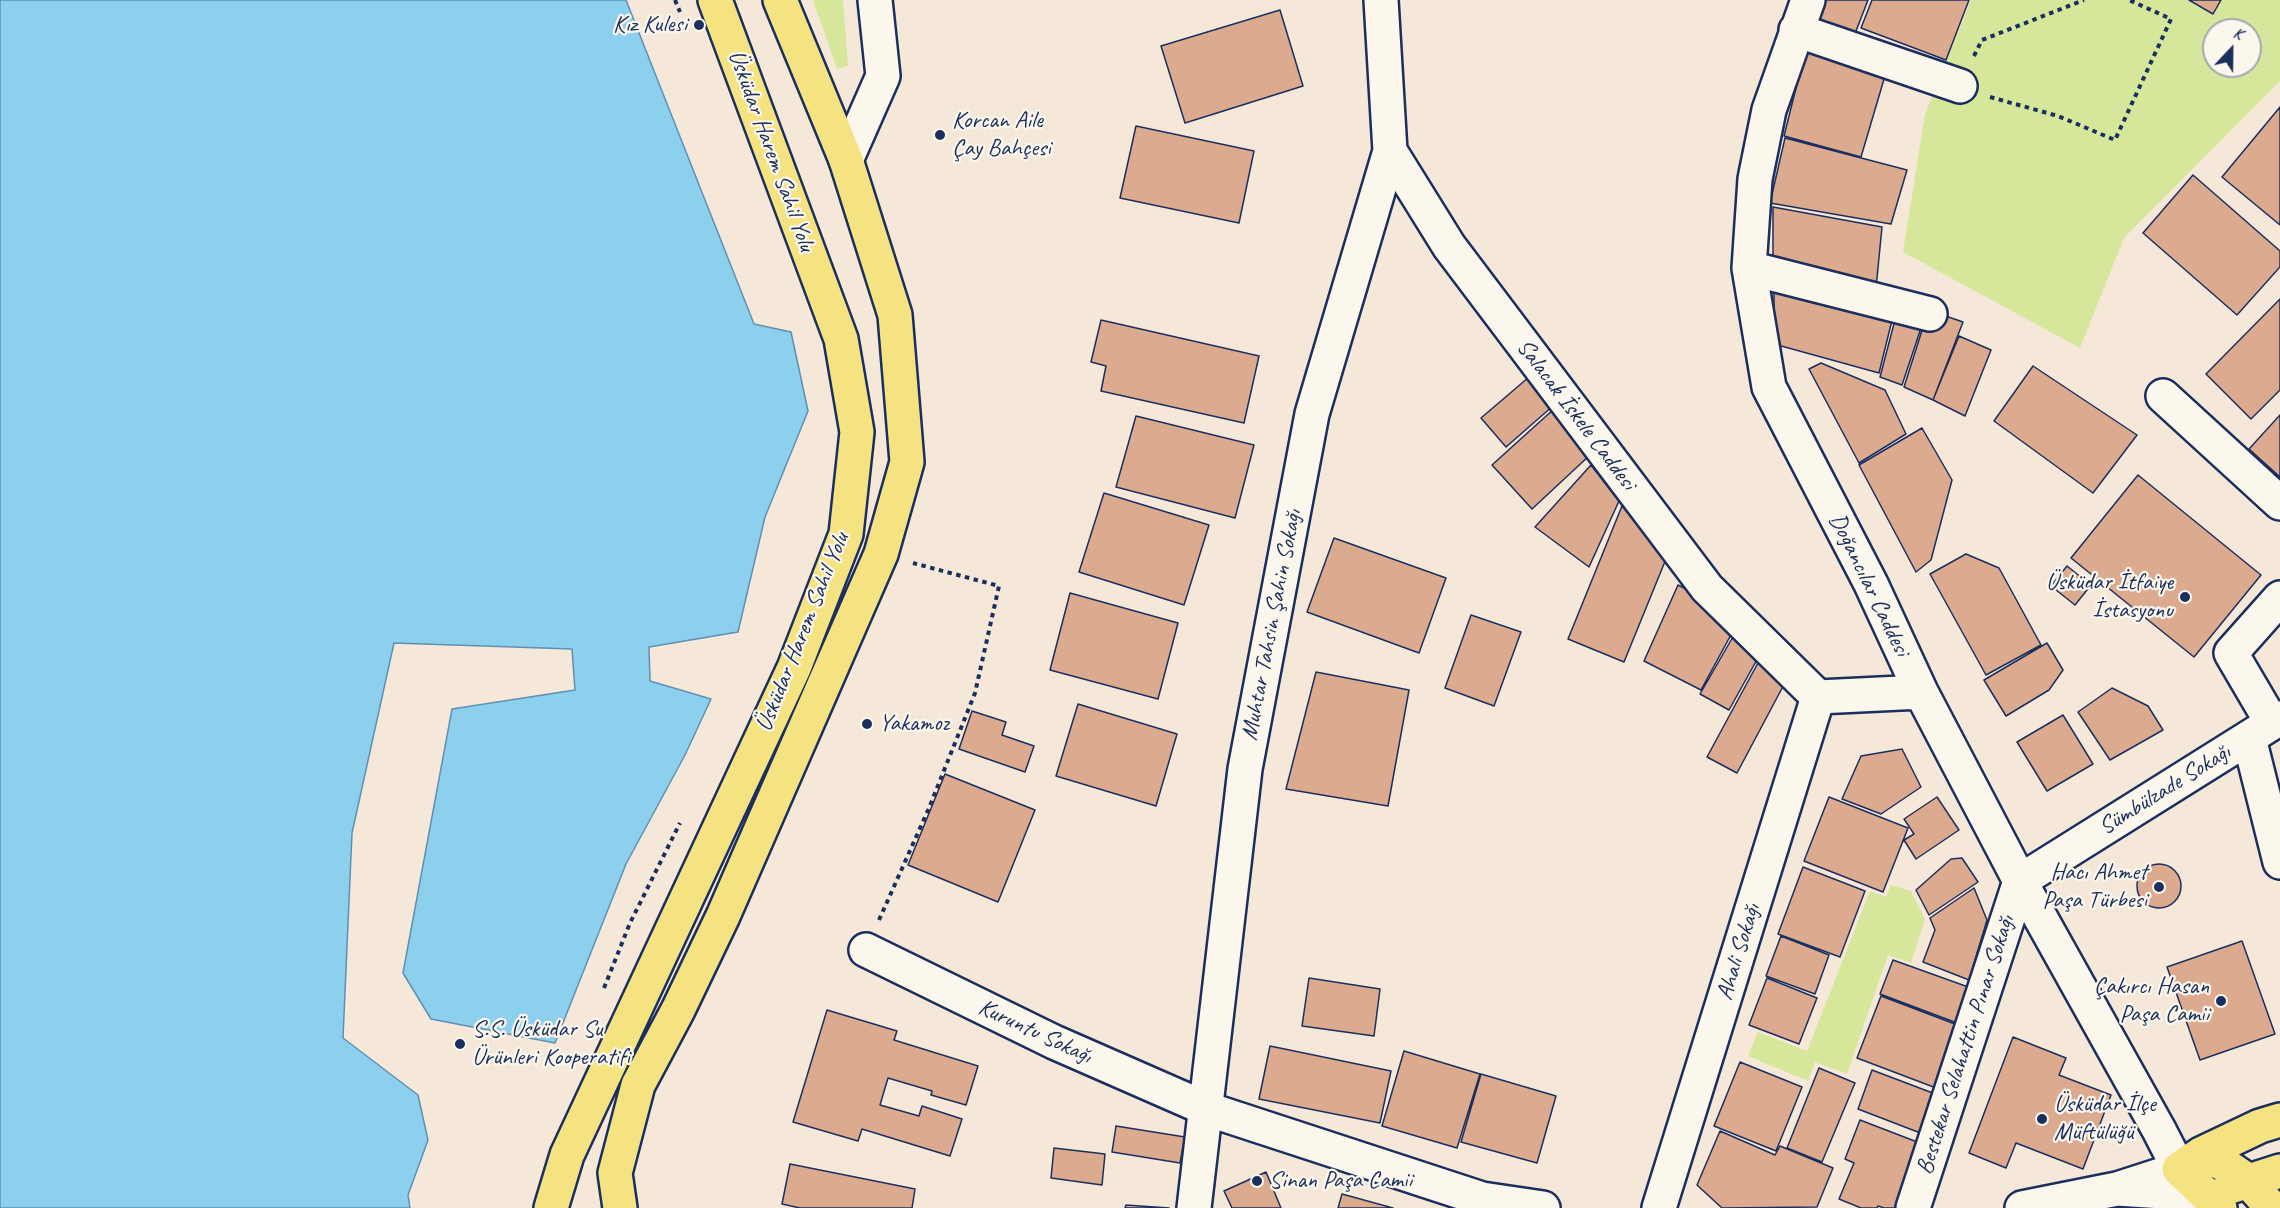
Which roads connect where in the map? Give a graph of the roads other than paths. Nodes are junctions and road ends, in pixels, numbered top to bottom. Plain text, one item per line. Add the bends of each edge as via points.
1 (715, 0) edge
2 (780, 0) edge
3 (875, 0) edge
4 (1381, 0) edge
5 (1808, 0) edge
6 (1796, 30) junction
7 (1960, 86) road end
8 (1390, 151) junction
9 (846, 160) junction
10 (1749, 268) junction
11 (1930, 314) dead end
12 (2163, 396) dead end
13 (2280, 503) edge
14 (2280, 597) edge
15 (1921, 692) junction
16 (1818, 697) junction
17 (2267, 726) edge
18 (2280, 862) edge
19 (2020, 881) junction
20 (866, 951) road end
21 (1207, 1108) junction
22 (2280, 1120) edge
23 (2190, 1161) junction
24 (2280, 1171) edge
25 (2247, 1180) junction
26 (2117, 1189) junction
27 (2214, 1202) edge
28 (551, 1208) edge
29 (621, 1208) edge
30 (1194, 1208) edge
31 (1543, 1208) edge
32 (1659, 1208) edge
33 (1913, 1208) edge
34 (2022, 1208) edge
35 (2272, 1208) edge

1 - 28 main road, Üsküdar Harem Sahil Yolu via 841,339 857,432 846,534 794,668 567,1155
2 - 9 main road, Üsküdar Harem Sahil Yolu
3 - 9 street via 883,76
4 - 8 street, Salacak İskele Caddesi
5 - 6 street, Doğancılar Caddesi
6 - 7 street
6 - 10 street, Doğancılar Caddesi via 1768,110 1755,179
8 - 16 street, Salacak İskele Caddesi via 1449,246 1707,588
8 - 21 street, Muhtar Tahsin Şahin Sokağı via 1312,414 1245,770
9 - 29 main road, Üsküdar Harem Sahil Yolu via 895,315 906,462 881,554 723,916 638,1085 615,1173
10 - 11 street
10 - 15 street, Doğancılar Caddesi via 1769,387 1871,584
12 - 13 street
14 - 17 street via 2231,652
15 - 16 street
15 - 19 street, Doğancılar Caddesi
16 - 32 street, Ahali Sokağı
17 - 18 street
17 - 19 street, Sümbülzade Sokağı
19 - 23 street, Doğancılar Caddesi via 2159,1130
19 - 33 street, Bestekar Selahattin Pınar Sokağı
20 - 21 street, Kuruntu Sokağı via 1054,1042
21 - 30 street, Muhtar Tahsin Şahin Sokağı
21 - 31 street, Kuruntu Sokağı via 1482,1199
22 - 23 main road
23 - 25 main road via 2225,1165
23 - 26 street
23 - 27 main road
24 - 25 main road
25 - 27 main road
25 - 35 main road
26 - 27 street
26 - 34 street

